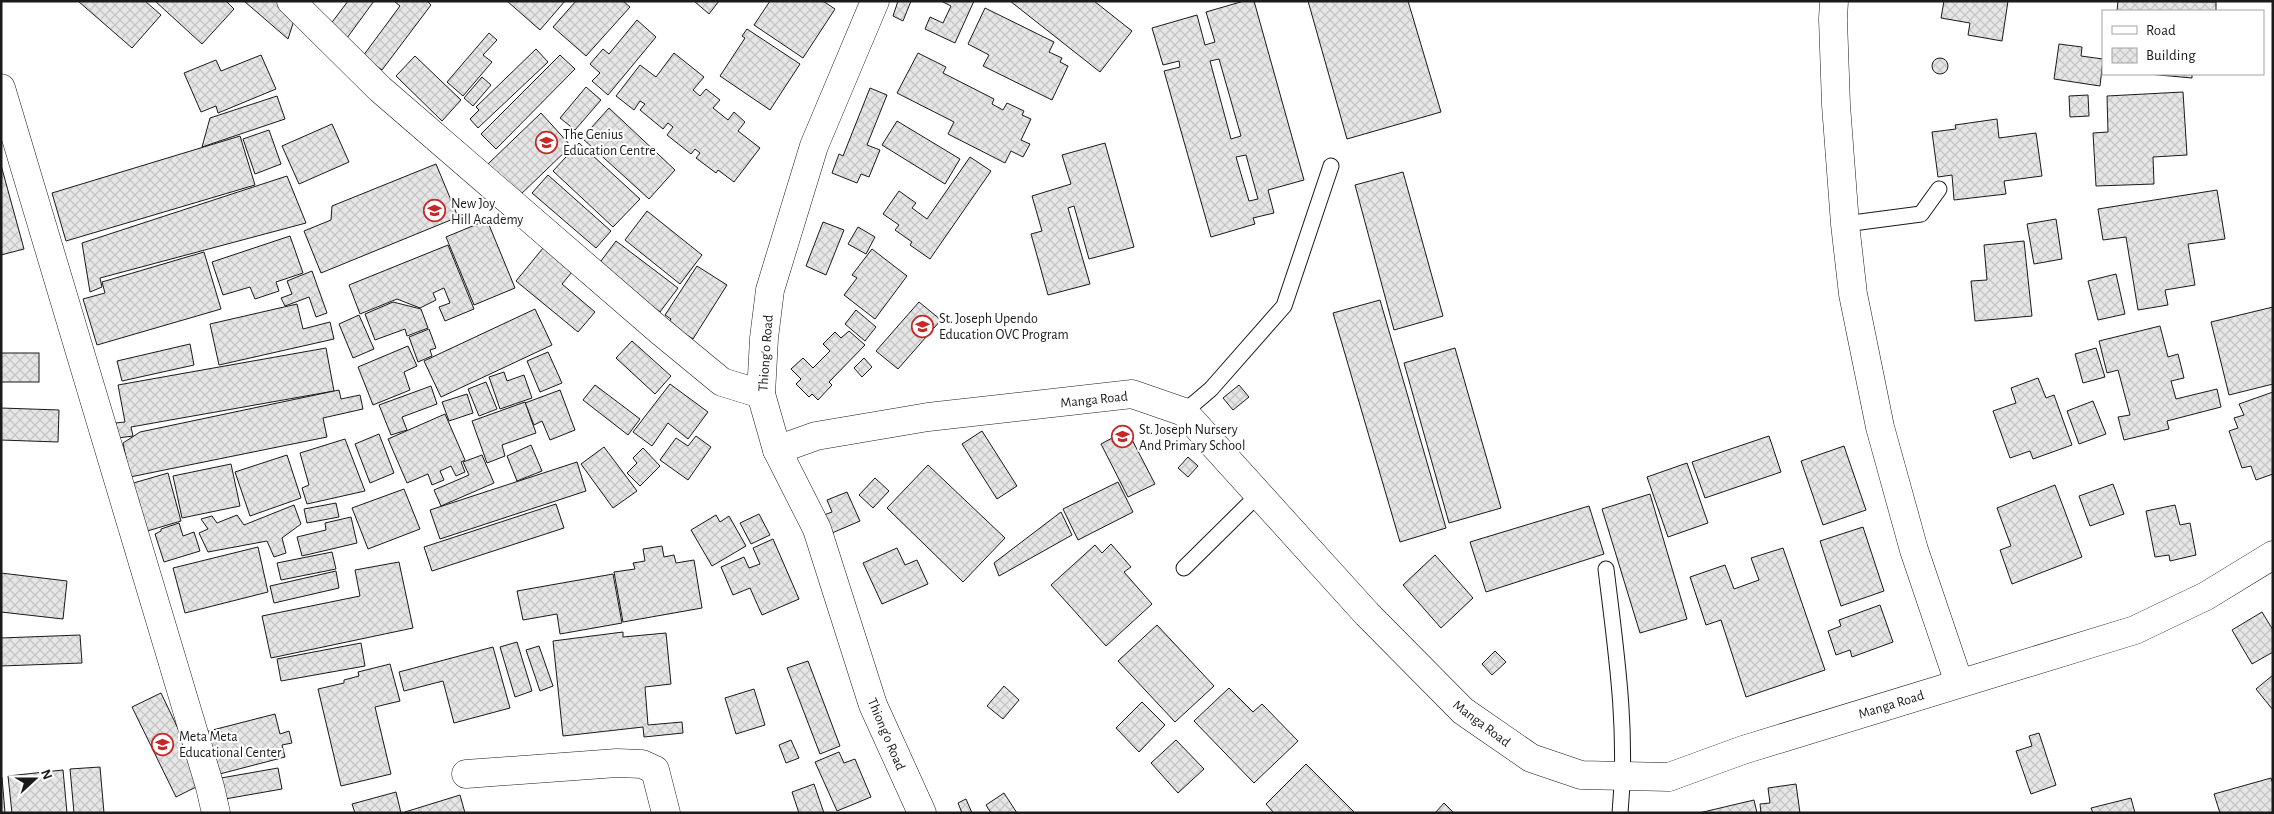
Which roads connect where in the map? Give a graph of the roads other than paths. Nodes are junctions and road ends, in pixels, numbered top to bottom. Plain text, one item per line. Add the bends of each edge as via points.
1 (291, 1) edge
2 (874, 1) edge
3 (1834, 1) edge
4 (1, 88) edge
5 (1331, 166) dead end
6 (1939, 189) dead end
7 (1845, 224) junction
8 (761, 394) junction
9 (1184, 412) junction
10 (777, 450) junction
11 (1259, 494) junction
12 (2273, 555) edge
13 (1184, 568) dead end
14 (1606, 569) dead end
15 (1960, 683) junction
16 (466, 774) dead end
17 (1624, 777) junction
18 (216, 813) edge
19 (666, 813) edge
20 (922, 813) edge
21 (1620, 813) edge

1 - 8 street via 380,89 674,342 722,382
2 - 8 street, Thiong'o Road via 814,146 770,290
3 - 7 street via 1836,105
4 - 18 street
5 - 9 lane via 1284,306 1211,389
6 - 7 lane via 1921,214
7 - 15 street via 1853,294 1880,427 1914,550
8 - 10 street, Thiong'o Road
9 - 10 street, Manga Road via 1132,394 928,417 816,436
9 - 11 street, Manga Road
10 - 20 street, Thiong'o Road via 817,529 873,706
11 - 13 lane
11 - 17 street, Manga Road via 1367,614 1463,711 1531,758 1581,775
12 - 15 street, Manga Road via 2206,596 2135,630
14 - 17 lane via 1623,714
15 - 17 street, Manga Road via 1743,750 1669,777
16 - 19 street via 642,764 655,770
17 - 21 lane

